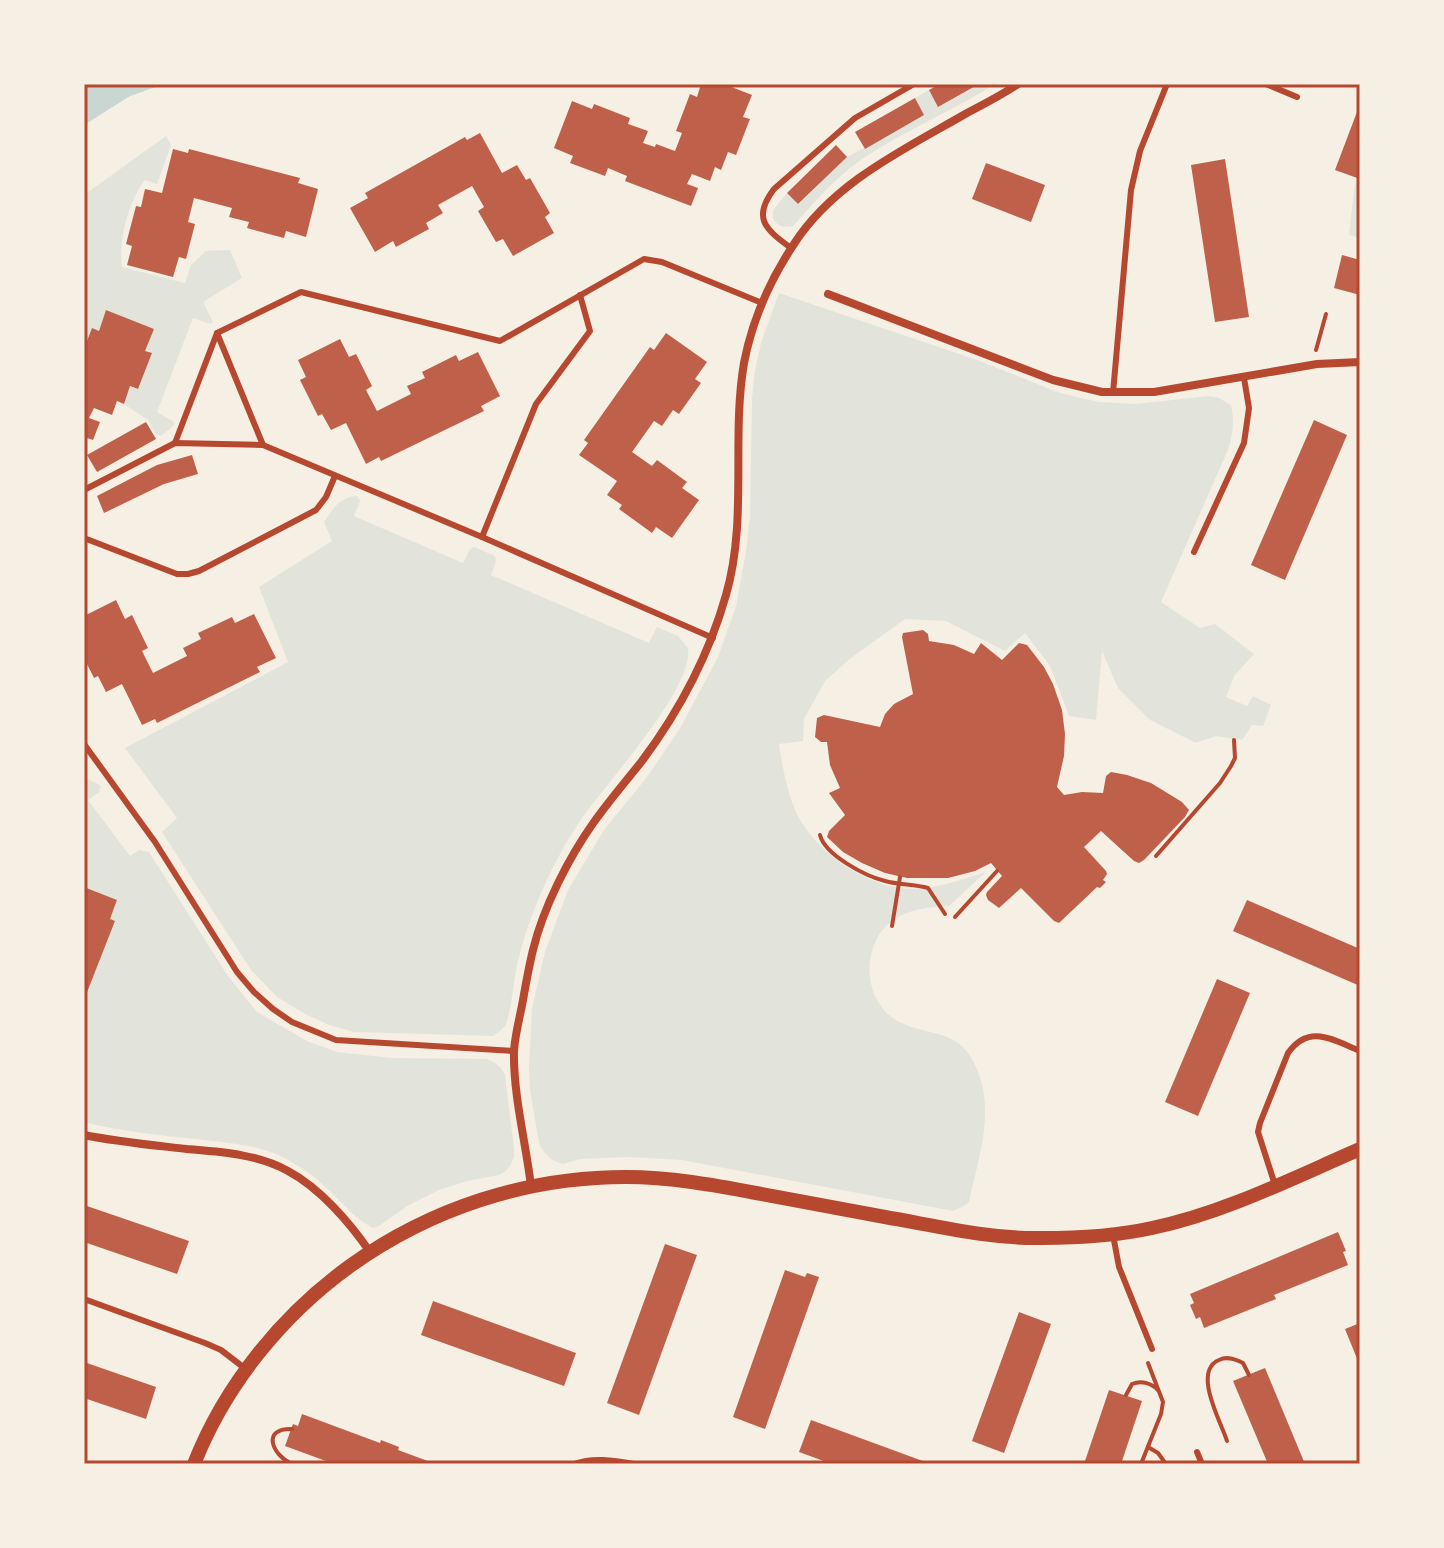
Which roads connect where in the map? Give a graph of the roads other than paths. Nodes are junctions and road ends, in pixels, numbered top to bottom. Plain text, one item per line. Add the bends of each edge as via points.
1 (914, 84) edge
2 (1018, 84) edge
3 (1167, 84) edge
4 (1266, 84) edge
5 (1297, 97) dead end
6 (791, 248) junction
7 (828, 294) dead end
8 (580, 295) junction
9 (762, 303) junction
10 (217, 333) junction
11 (1360, 362) edge
12 (1244, 378) junction
13 (1113, 393) junction
14 (175, 443) junction
15 (263, 445) junction
16 (335, 476) junction
17 (84, 490) edge
18 (482, 537) junction
19 (84, 538) edge
20 (1194, 552) dead end
21 (713, 638) junction
22 (84, 744) edge
23 (514, 1051) junction
24 (1360, 1051) edge
25 (84, 1135) edge
26 (1360, 1149) edge
27 (1275, 1185) junction
28 (531, 1186) junction
29 (1113, 1235) junction
30 (370, 1252) junction
31 (84, 1299) edge
32 (1152, 1349) dead end
33 (247, 1370) junction
34 (1197, 1452) dead end
35 (194, 1464) edge
36 (1202, 1464) edge

1 - 6 lane via 855,118 774,189 762,217
2 - 6 street via 855,180
3 - 13 lane via 1140,151 1131,190
4 - 5 lane
6 - 9 street
7 - 13 street via 1053,380
8 - 9 lane via 644,259
8 - 10 lane via 500,341 301,292
8 - 18 lane via 590,331 536,404
9 - 21 street via 744,363 733,563
10 - 14 lane
10 - 15 lane
11 - 12 street
12 - 13 street
12 - 20 lane via 1249,408 1244,443
14 - 15 lane
14 - 17 lane
15 - 16 lane
16 - 18 lane
16 - 19 lane via 316,510 188,574
18 - 21 lane
21 - 23 street via 670,720 594,821 553,893 533,947
22 - 23 lane via 155,842 237,972 273,1009 336,1040
23 - 28 street
24 - 27 lane via 1312,1035 1288,1053 1258,1132
25 - 30 street via 270,1163 310,1186
26 - 27 street
27 - 29 street via 1186,1219
28 - 29 street via 597,1178 664,1179 984,1235
28 - 30 street via 450,1211
29 - 32 lane via 1119,1267
30 - 33 street via 302,1305
31 - 33 lane via 205,1343
33 - 35 street
34 - 36 lane

